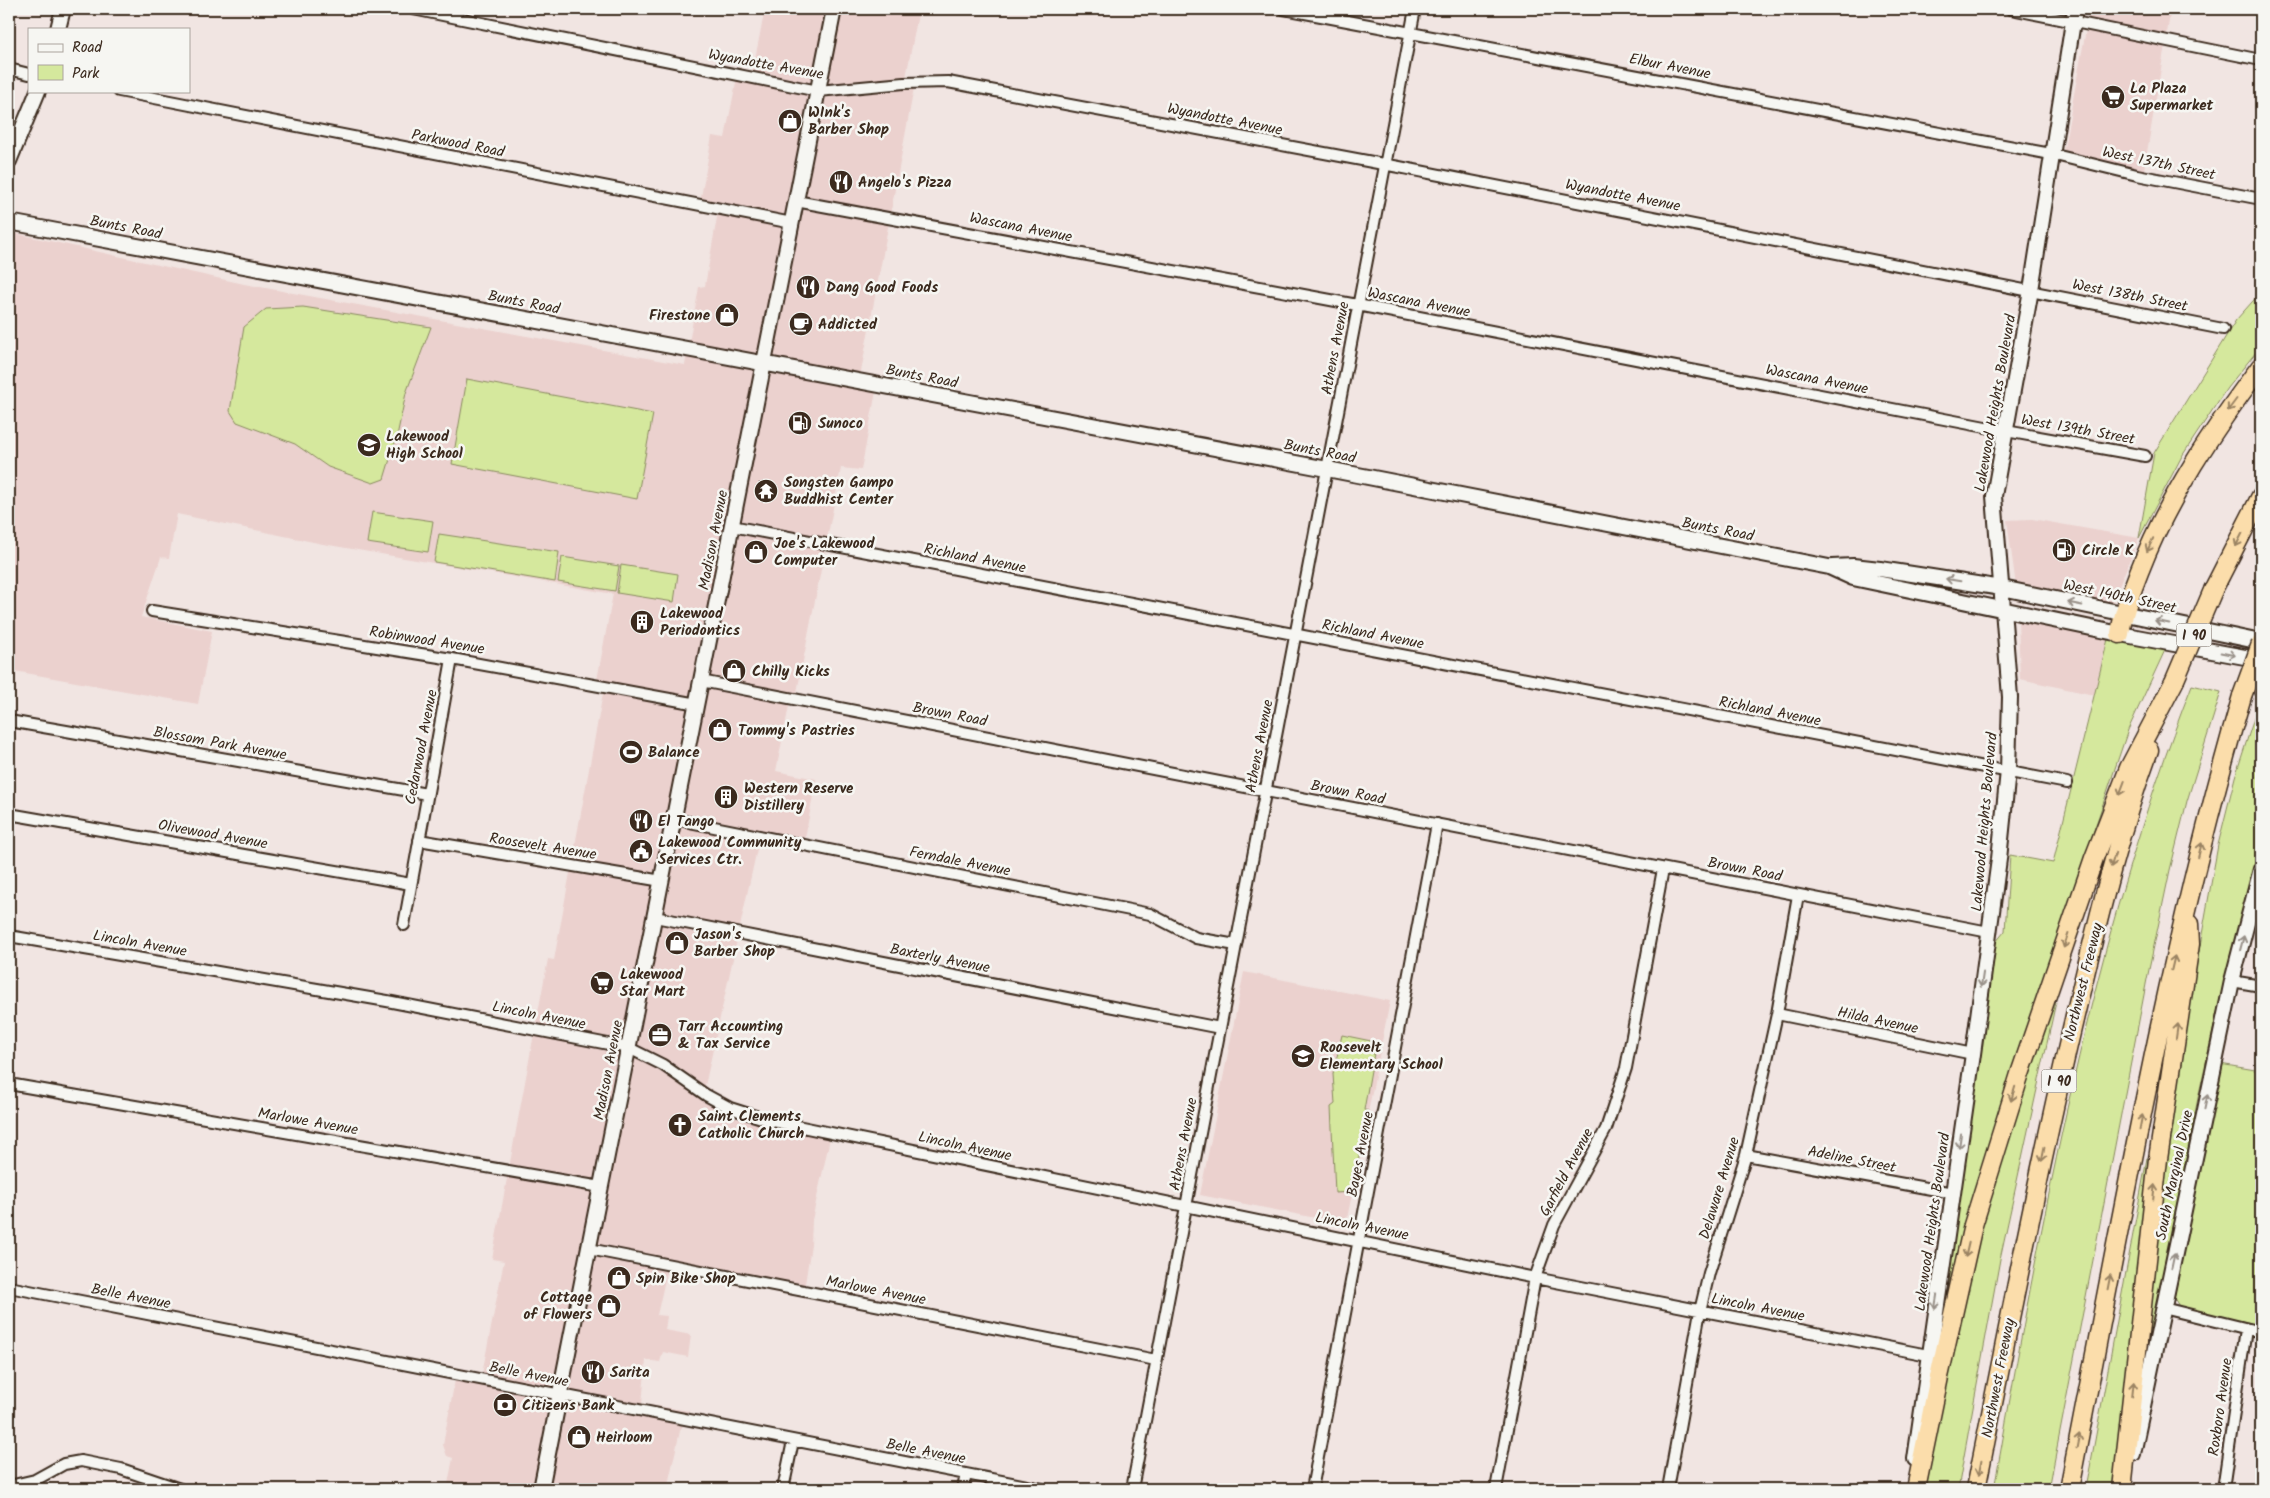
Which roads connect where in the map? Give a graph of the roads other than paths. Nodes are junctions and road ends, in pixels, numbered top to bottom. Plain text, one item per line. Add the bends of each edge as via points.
1 (64, 9) edge
2 (413, 9) edge
3 (834, 9) edge
4 (1284, 9) edge
5 (1415, 9) edge
6 (2011, 9) edge
7 (2074, 15) edge
8 (58, 28) edge
9 (1411, 32) junction
10 (2261, 60) edge
11 (9, 70) edge
12 (28, 74) edge
13 (818, 91) junction
14 (38, 92) edge
15 (124, 92) edge
16 (2051, 154) junction
17 (9, 161) edge
18 (1385, 165) junction
19 (2261, 199) edge
20 (796, 200) junction
21 (9, 222) edge
22 (792, 223) junction
23 (2030, 290) junction
24 (1358, 305) junction
25 (2223, 329) dead end
26 (764, 364) junction
27 (2261, 366) edge
28 (2006, 432) junction
29 (2145, 456) dead end
30 (1327, 469) junction
31 (2261, 496) edge
32 (732, 526) junction
33 (1829, 567) junction
34 (2002, 588) junction
35 (2003, 608) junction
36 (152, 611) dead end
37 (2123, 614) junction
38 (2120, 634) junction
39 (1295, 635) junction
40 (2261, 643) edge
41 (452, 659) junction
42 (2261, 660) edge
43 (701, 681) junction
44 (2174, 682) junction
45 (697, 704) junction
46 (9, 721) edge
47 (2008, 771) junction
48 (2067, 782) dead end
49 (1265, 791) junction
50 (427, 794) junction
51 (9, 814) edge
52 (674, 819) junction
53 (1437, 824) junction
54 (419, 840) junction
55 (1663, 869) junction
56 (2261, 869) edge
57 (662, 881) junction
58 (411, 884) junction
59 (1798, 895) junction
60 (2188, 898) junction
61 (654, 917) junction
62 (404, 925) dead end
63 (1989, 932) junction
64 (9, 936) edge
65 (1236, 945) junction
66 (2232, 981) junction
67 (2261, 986) edge
68 (1777, 1014) junction
69 (1220, 1028) junction
70 (629, 1048) junction
71 (1972, 1054) junction
72 (9, 1084) edge
73 (1746, 1155) junction
74 (601, 1187) junction
75 (1953, 1193) junction
76 (1186, 1207) junction
77 (1359, 1241) junction
78 (589, 1249) junction
79 (1535, 1278) junction
80 (9, 1287) edge
81 (2163, 1308) junction
82 (1700, 1311) junction
83 (2246, 1329) junction
84 (2261, 1332) edge
85 (1928, 1355) junction
86 (1156, 1360) junction
87 (560, 1395) junction
88 (793, 1441) junction
89 (966, 1474) junction
90 (35, 1480) junction
91 (9, 1486) edge
92 (28, 1489) edge
93 (180, 1489) edge
94 (541, 1489) edge
95 (783, 1489) edge
96 (963, 1489) edge
97 (1043, 1489) edge
98 (1132, 1489) edge
99 (1312, 1489) edge
100 (1496, 1489) edge
101 (1668, 1489) edge
102 (1910, 1489) edge
103 (1916, 1489) edge
104 (1976, 1489) edge
105 (2069, 1489) edge
106 (2122, 1489) edge
107 (2126, 1489) edge
108 (2223, 1489) edge

1 - 8 main road
2 - 13 street, Wyandotte Avenue
3 - 13 main road, Madison Avenue
4 - 9 street, Elbur Avenue
5 - 9 street, Athens Avenue
6 - 7 street
7 - 10 street
7 - 16 main road, Lakewood Heights Boulevard
9 - 16 street, Elbur Avenue
9 - 18 street, Athens Avenue
11 - 12 street
13 - 18 street, Wyandotte Avenue via 948,82
13 - 20 main road, Madison Avenue
14 - 17 main road
15 - 22 street, Parkwood Road
16 - 19 street, West 137th Street via 2137,175
16 - 23 main road, Lakewood Heights Boulevard
18 - 23 street, Wyandotte Avenue
18 - 24 street, Athens Avenue
20 - 22 main road, Madison Avenue
20 - 24 street, Wascana Avenue
21 - 26 main road, Bunts Road
22 - 26 main road, Madison Avenue
23 - 25 street, West 138th Street
23 - 28 main road, Lakewood Heights Boulevard
24 - 28 street, Wascana Avenue
24 - 30 street, Athens Avenue
26 - 30 main road, Bunts Road
26 - 32 main road, Madison Avenue
27 -> 37 highway via 2221,420 2178,490 2148,549
28 - 29 street, West 139th Street
28 - 34 main road, Lakewood Heights Boulevard via 1994,496
30 - 33 main road, Bunts Road
30 - 39 street, Athens Avenue
31 -> 44 highway, Northwest Freeway / I 90, bridge via 2214,588
32 - 39 street, Richland Avenue
32 - 43 main road, Madison Avenue
34 -> 33 main road, Bunts Road via 1880,569
33 - 35 main road, Bunts Road via 1853,578
34 - 35 main road, Lakewood Heights Boulevard
37 -> 34 main road, West 140th Street
35 - 38 main road
35 - 47 main road, Lakewood Heights Boulevard via 2010,697
36 - 41 street, Robinwood Avenue
37 - 38 highway
40 -> 37 main road, West 140th Street
38 -> 42 main road
39 - 47 street, Richland Avenue
39 - 49 street, Athens Avenue
60 -> 40 highway, bridge via 2213,796
41 - 45 street, Robinwood Avenue
41 - 50 street, Cedarwood Avenue
43 - 45 main road, Madison Avenue
43 - 49 street, Brown Road
44 -> 103 highway via 2126,777 2094,858 2020,1074 1973,1225
44 -> 104 highway, Northwest Freeway / I 90 via 2133,794 2110,871 2048,1129
45 - 52 main road, Madison Avenue
46 - 50 street, Blossom Park Avenue
47 - 48 street, Richland Avenue
47 - 63 main road, Lakewood Heights Boulevard
49 - 53 street, Brown Road
49 - 65 street, Athens Avenue
50 - 54 street, Cedarwood Avenue
51 - 58 street, Olivewood Avenue
52 - 57 main road, Madison Avenue
52 - 65 street, Ferndale Avenue via 1150,914 1196,938
53 - 55 street, Brown Road
53 - 77 street, Bayes Avenue
54 - 57 street, Roosevelt Avenue
54 - 58 street
55 - 59 street, Brown Road
55 - 79 street, Garfield Avenue via 1626,1068 1606,1128 1554,1225
66 -> 56 main road, South Marginal Drive
57 - 61 main road, Madison Avenue
58 - 62 street
59 - 63 street, Brown Road
59 - 68 street, Delaware Avenue
105 -> 60 highway via 2167,988
106 -> 60 highway via 2158,1159 2190,944
61 - 69 street, Baxterly Avenue
61 - 70 main road, Madison Avenue
63 -> 71 main road, Lakewood Heights Boulevard
64 - 70 street, Lincoln Avenue via 386,1001
65 - 69 street, Athens Avenue
66 - 67 street
81 -> 66 main road, South Marginal Drive
68 - 71 street, Hilda Avenue
68 - 73 street, Delaware Avenue
69 - 76 street, Athens Avenue
70 - 74 main road, Madison Avenue
70 - 76 street, Lincoln Avenue via 663,1065 730,1108 768,1120
71 -> 75 main road, Lakewood Heights Boulevard
72 - 74 street, Marlowe Avenue
73 - 75 street, Adeline Street
73 - 82 street, Delaware Avenue
74 - 78 main road, Madison Avenue
75 -> 85 main road, Lakewood Heights Boulevard
76 - 77 street, Lincoln Avenue
76 - 86 street, Athens Avenue
77 - 79 street, Lincoln Avenue
77 - 99 street, Bayes Avenue
78 - 86 street, Marlowe Avenue
78 - 87 main road, Madison Avenue
79 - 82 street, Lincoln Avenue
79 - 100 street, Garfield Avenue
80 - 87 street, Belle Avenue
81 - 83 street
81 - 107 main road, South Marginal Drive
82 - 85 street, Lincoln Avenue
82 - 101 street, Delaware Avenue
83 - 84 street
83 - 108 street, Roxboro Avenue
85 - 102 main road, Lakewood Heights Boulevard
86 - 98 street, Athens Avenue
87 - 88 street, Belle Avenue
87 - 94 main road, Madison Avenue
88 - 89 street, Belle Avenue
88 - 95 street
89 - 96 street
89 - 97 street, Belle Avenue
90 - 91 street
90 - 92 street
90 - 93 street via 64,1464 82,1461 121,1469

